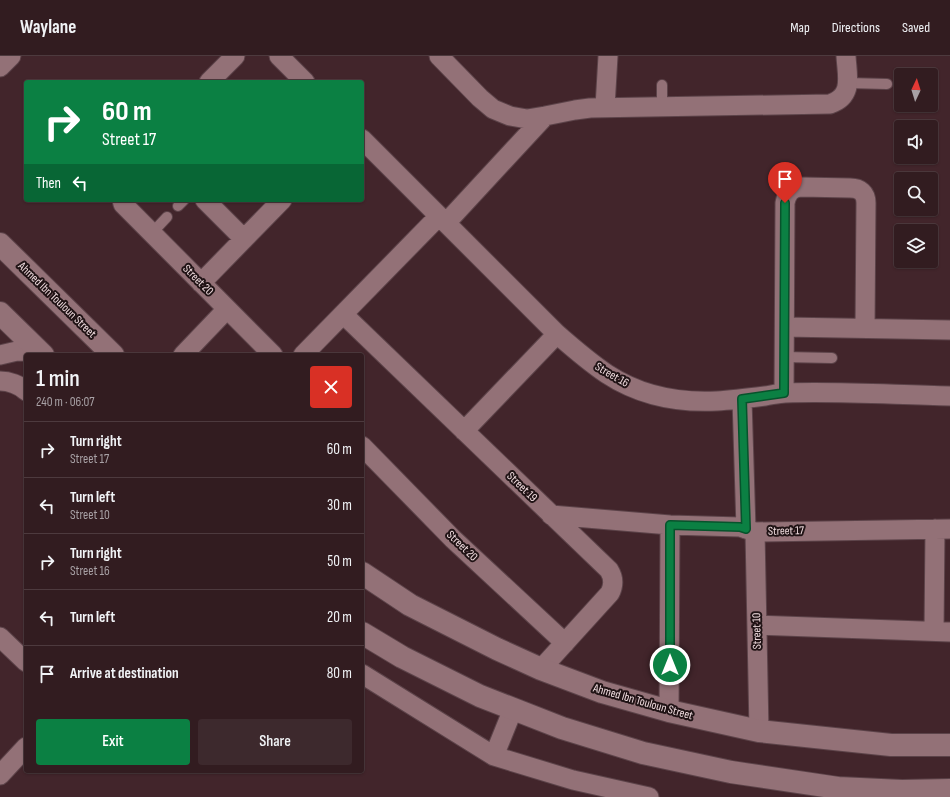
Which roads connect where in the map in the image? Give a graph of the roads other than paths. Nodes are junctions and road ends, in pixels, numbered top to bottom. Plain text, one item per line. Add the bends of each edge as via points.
1 (11, 56) edge
2 (235, 56) edge
3 (279, 56) edge
4 (440, 56) edge
5 (608, 56) edge
6 (846, 56) edge
7 (0, 67) edge
8 (211, 80) edge
9 (303, 80) edge
10 (848, 83) junction
11 (887, 84) dead end
12 (662, 85) dead end
13 (662, 107) junction
14 (605, 108) junction
15 (545, 116) junction
16 (364, 141) edge
17 (123, 202) edge
18 (207, 202) edge
19 (280, 202) edge
20 (167, 218) dead end
21 (442, 220) junction
22 (152, 234) junction
23 (244, 238) junction
24 (0, 244) edge
25 (201, 283) junction
26 (227, 309) junction
27 (0, 313) edge
28 (343, 314) junction
29 (785, 327) junction
30 (865, 328) junction
31 (950, 330) edge
32 (556, 334) junction
33 (34, 353) edge
34 (41, 353) edge
35 (111, 353) edge
36 (185, 353) edge
37 (271, 353) edge
38 (305, 353) edge
39 (0, 355) edge
40 (784, 357) junction
41 (832, 358) dead end
42 (0, 381) edge
43 (24, 389) edge
44 (784, 393) junction
45 (950, 396) edge
46 (742, 399) junction
47 (464, 431) junction
48 (364, 448) edge
49 (551, 515) junction
50 (670, 525) junction
51 (942, 529) edge
52 (751, 530) junction
53 (364, 574) edge
54 (757, 625) junction
55 (942, 632) edge
56 (364, 634) edge
57 (0, 637) edge
58 (565, 643) junction
59 (24, 660) edge
60 (541, 669) junction
61 (364, 675) edge
62 (513, 709) junction
63 (669, 711) junction
64 (759, 731) junction
65 (950, 744) edge
66 (24, 749) edge
67 (494, 756) junction
68 (0, 775) edge
69 (950, 790) edge
70 (905, 794) edge
71 (648, 797) edge

1 - 7 street
2 - 8 street
3 - 9 street
4 - 15 street via 493,109 527,119
5 - 14 street
6 - 10 street
10 - 11 lane
10 - 13 street via 842,97 830,104
12 - 13 lane
13 - 14 street
14 - 15 street
15 - 21 street
16 - 21 street, Street 16
17 - 22 street, Street 20
18 - 23 street
19 - 23 street
20 - 22 lane
21 - 28 street
21 - 32 street, Street 16
22 - 25 street, Street 20
23 - 25 street
24 - 35 street, Ahmed Ibn Touloun Street
25 - 26 street, Street 20
26 - 36 street
26 - 37 street, Street 20
27 - 34 street
28 - 38 street
28 - 47 street, Street 19
29 - 30 street
29 - 30 street via 785,203 792,190 801,187 855,188 866,198
29 - 40 street
30 - 31 street
32 - 46 street, Street 16 via 608,375 649,394 695,402
32 - 47 street
33 - 39 street via 17,351
40 - 41 lane
40 - 44 street
42 - 43 street
44 - 45 street, Street 16
44 - 46 street, Street 16
46 - 52 street, Street 10
47 - 49 street, Street 19
48 - 58 street, Street 20 via 453,539
49 - 50 street, Street 17
49 - 58 street, Street 19 via 609,570 613,579 610,593
50 - 52 street, Street 17 via 740,527
50 - 63 street
51 - 52 street, Street 17
51 - 55 street
52 - 54 street, Street 10
53 - 60 street, Ahmed Ibn Touloun Street via 410,605
54 - 55 street
54 - 64 street, Street 10
56 - 62 street via 480,696
57 - 59 street
58 - 60 street, Street 19
60 - 63 street, Ahmed Ibn Touloun Street via 602,692
61 - 67 street
62 - 67 street
62 - 70 street via 562,728 643,753 731,772 838,788
63 - 64 street, Ahmed Ibn Touloun Street
64 - 65 street, Ahmed Ibn Touloun Street via 891,745
66 - 68 street
67 - 71 street via 573,780
69 - 70 street

